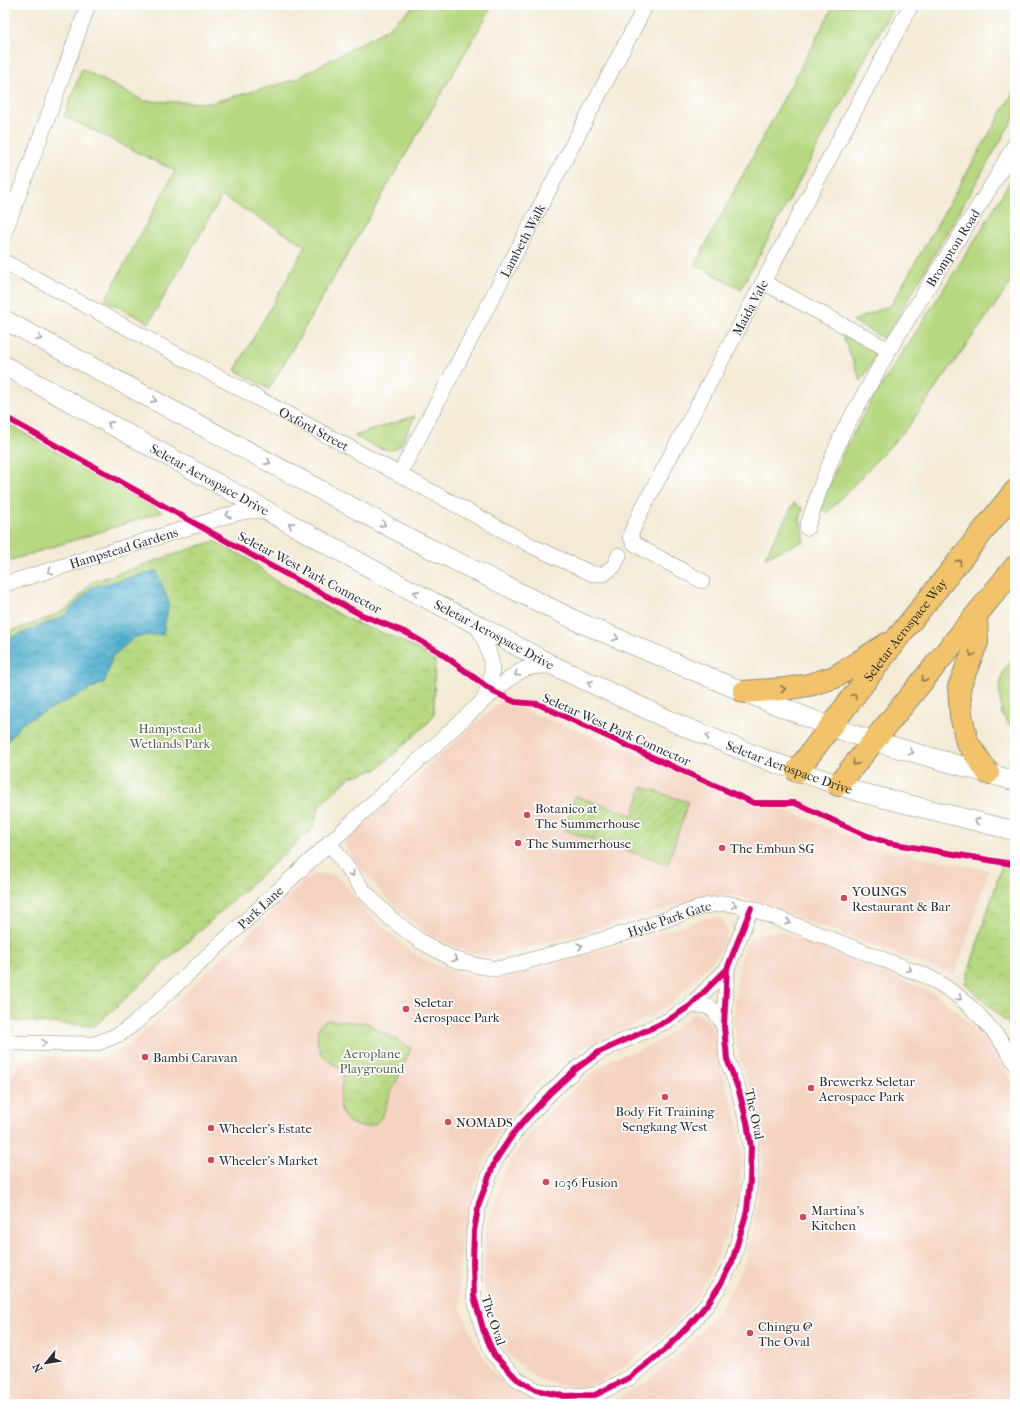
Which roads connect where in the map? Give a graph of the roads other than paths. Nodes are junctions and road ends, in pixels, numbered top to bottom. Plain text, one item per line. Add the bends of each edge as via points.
1 (88, 5) edge
2 (646, 5) edge
3 (911, 5) edge
4 (1015, 144) edge
5 (5, 231) edge
6 (5, 262) edge
7 (763, 282) junction
8 (5, 320) edge
9 (889, 350) junction
10 (5, 366) edge
11 (399, 475) junction
12 (1015, 491) edge
13 (266, 511) junction
14 (807, 528) dead end
15 (619, 554) dead end
16 (1015, 567) edge
17 (702, 581) dead end
18 (5, 584) edge
19 (976, 616) junction
20 (476, 624) junction
21 (900, 636) junction
22 (554, 666) junction
23 (744, 692) junction
24 (484, 700) junction
25 (831, 727) junction
26 (873, 741) junction
27 (797, 770) junction
28 (988, 773) junction
29 (1015, 781) edge
30 (838, 785) junction
31 (1015, 831) edge
32 (330, 842) junction
33 (752, 908) junction
34 (727, 969) junction
35 (690, 1006) junction
36 (724, 1026) junction
37 (5, 1043) edge
38 (1015, 1063) edge

1 - 5 street
2 - 11 street, Lambeth Walk
3 - 7 street, Maida Vale
4 - 9 street, Brompton Road
6 - 11 street, Oxford Street
7 - 9 street
7 - 17 street, Maida Vale via 630,536 634,543 645,550
8 -> 23 street via 424,545 580,623
9 - 14 street, Brompton Road via 843,432
13 -> 10 street, Seletar Aerospace Drive
11 - 15 street, Oxford Street via 536,548 593,574 604,574 614,566
21 -> 12 main road, Seletar Aerospace Way
13 -> 18 street, Hampstead Gardens via 236,513
20 -> 13 street, Seletar Aerospace Drive
16 - 19 main road
19 -> 26 main road
19 -> 28 main road via 977,642 959,687 961,715 967,742
20 - 22 street, Seletar Aerospace Drive
20 - 24 street via 483,635 492,672
23 -> 21 main road via 791,688 835,677
25 -> 21 main road, Seletar Aerospace Way
22 -> 24 street, Park Lane via 525,669 515,674
27 -> 22 street, Seletar Aerospace Drive via 680,725
23 - 25 street
24 - 32 street, Park Lane
25 - 26 street
25 - 27 main road, Seletar Aerospace Way
26 -> 28 street
26 -> 30 main road
27 - 30 street, Seletar Aerospace Drive
28 - 29 street
31 -> 30 street, Seletar Aerospace Drive
32 -> 33 street, Hyde Park Gate via 363,890 390,918 420,941 453,959 497,969 629,932 706,906 726,903
37 -> 32 street, Park Lane via 95,1044 120,1034
33 - 34 street, The Oval
33 -> 38 street, Hyde Park Gate via 926,976 949,989 976,1013 1007,1048
34 - 35 street, The Oval
34 - 36 street, The Oval
35 - 36 street, The Oval via 709,1006
35 - 36 street, The Oval via 667,1020 599,1052 576,1069 524,1121 495,1161 479,1204 474,1231 474,1296 483,1329 494,1355 517,1379 536,1390 564,1396 596,1395 629,1378 667,1348 692,1322 720,1285 732,1262 747,1211 751,1147 739,1091 727,1059

